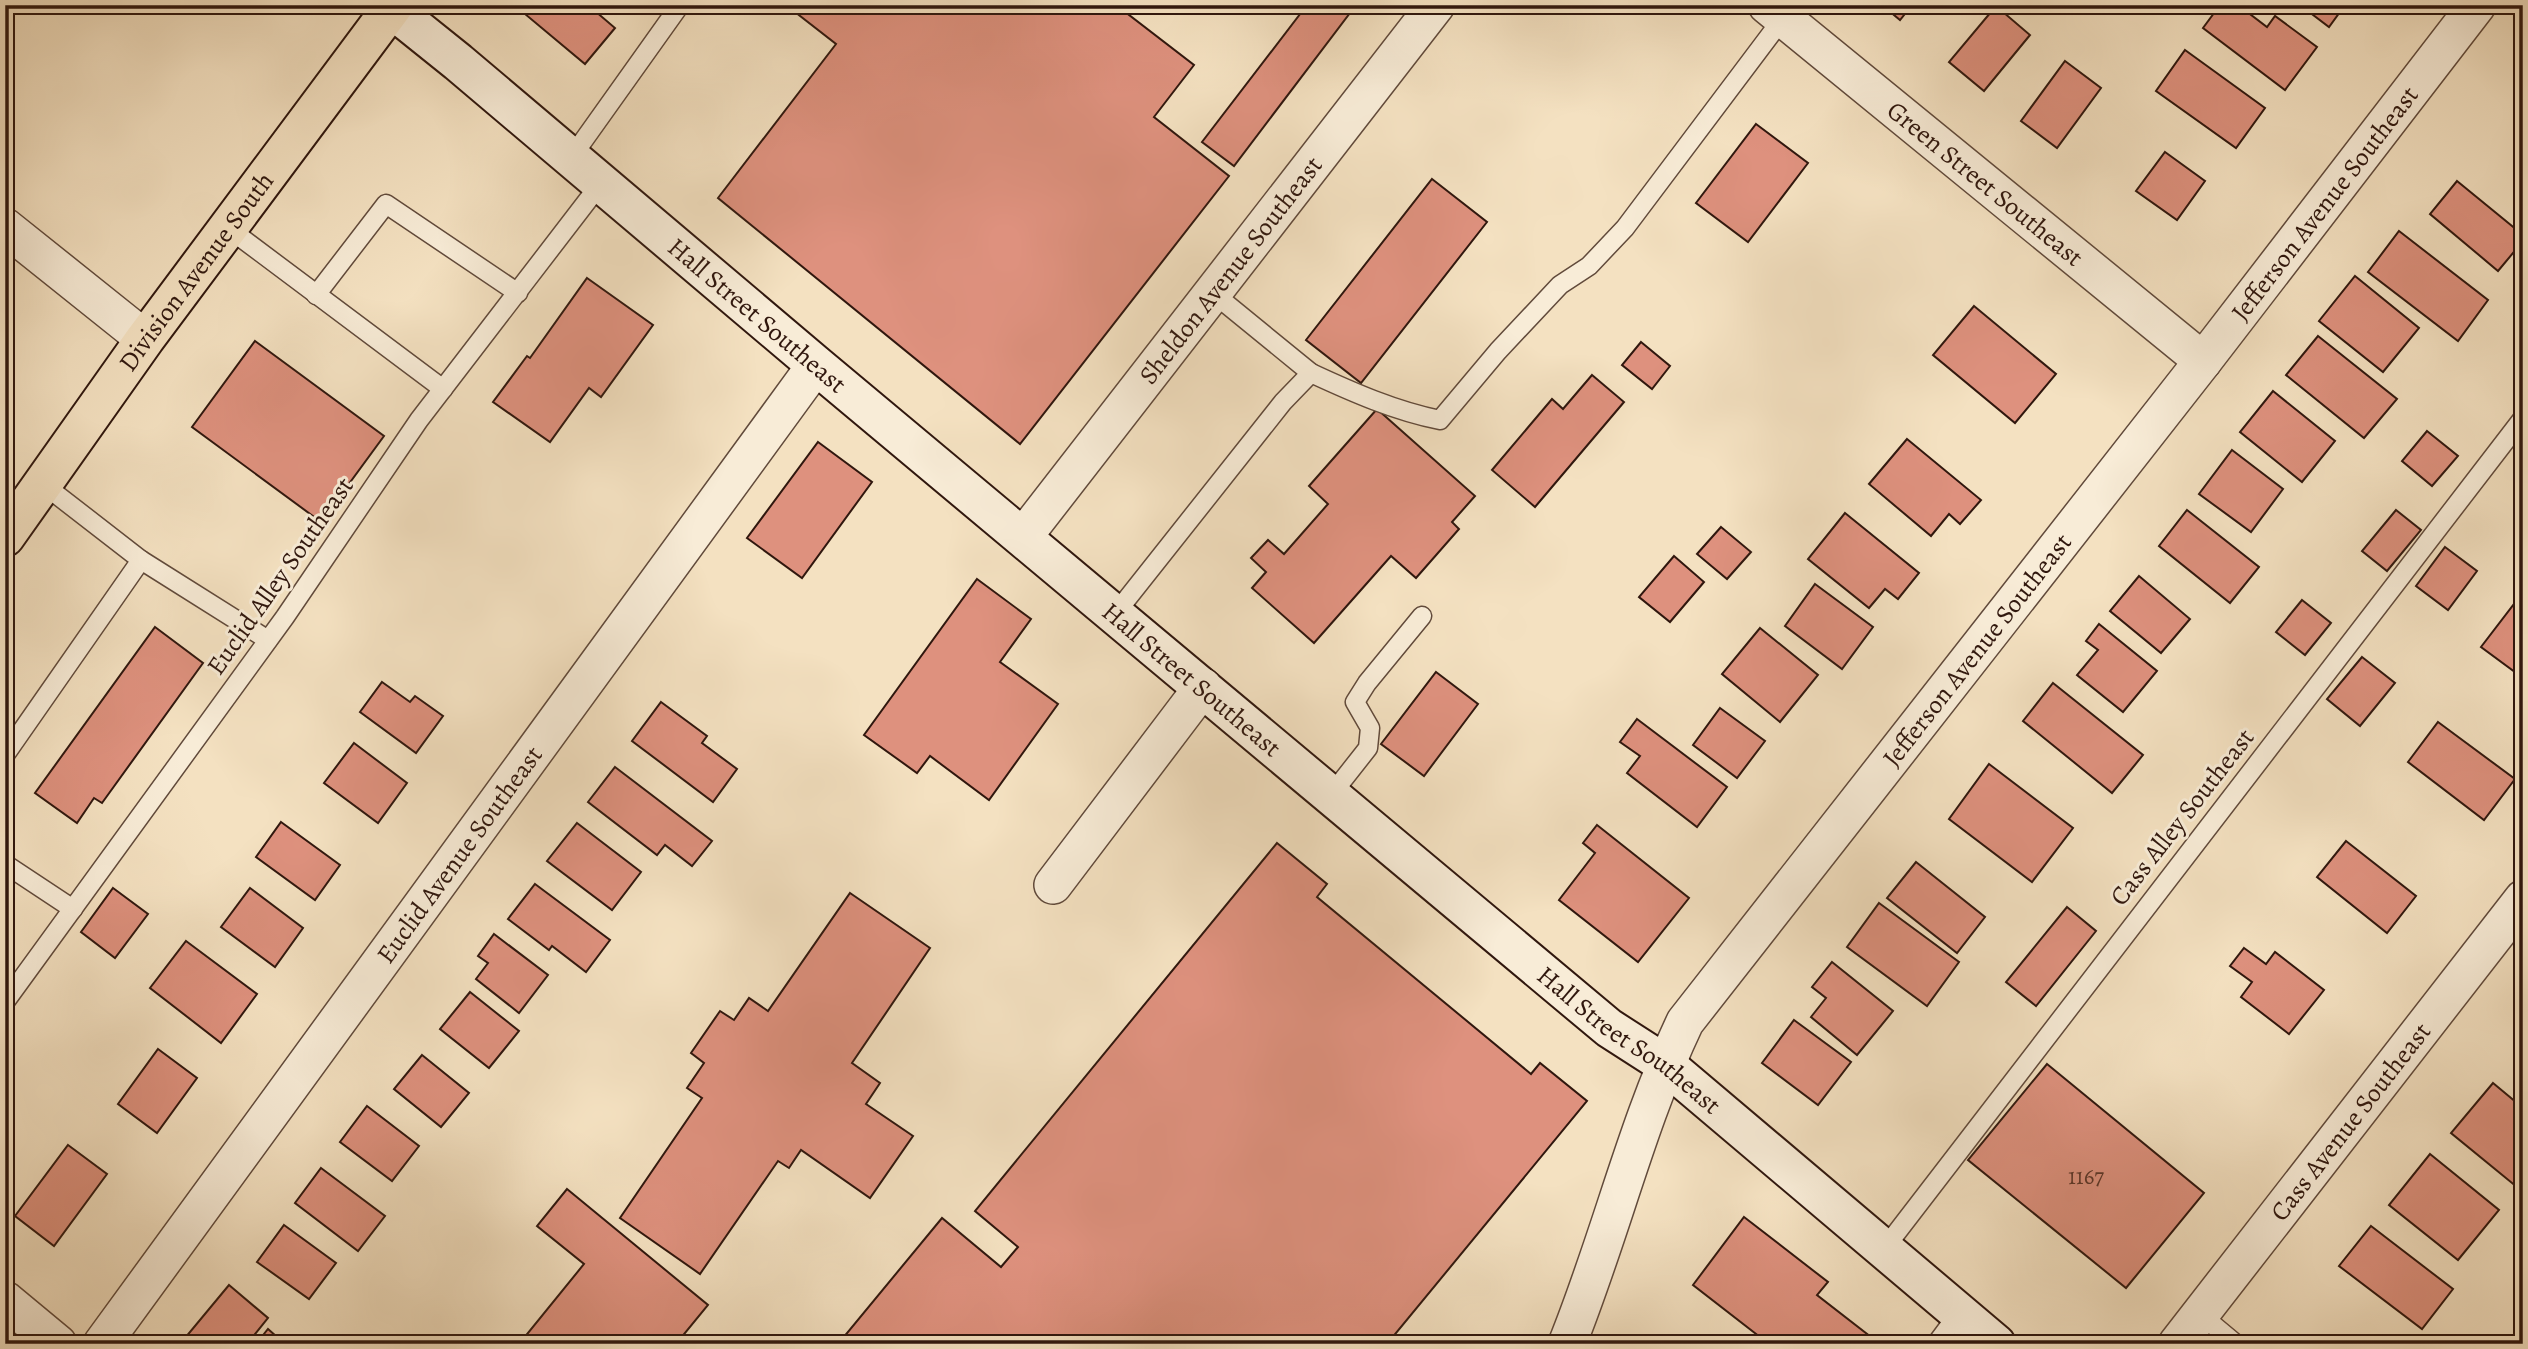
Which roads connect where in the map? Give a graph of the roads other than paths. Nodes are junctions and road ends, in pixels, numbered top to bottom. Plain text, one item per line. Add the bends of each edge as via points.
1 (680, 5) edge
2 (1436, 5) edge
3 (2477, 5) edge
4 (393, 6) edge
5 (1775, 11) edge
6 (571, 158) junction
7 (601, 183) junction
8 (5, 227) edge
9 (228, 228) junction
10 (518, 293) junction
11 (1213, 293) junction
12 (316, 295) junction
13 (145, 339) junction
14 (2203, 361) junction
15 (816, 365) junction
16 (1311, 373) junction
17 (443, 389) junction
18 (2523, 418) edge
19 (43, 484) junction
20 (5, 537) edge
21 (1023, 537) junction
22 (141, 560) junction
23 (1115, 614) junction
24 (1422, 616) dead end
25 (268, 640) junction
26 (1203, 687) junction
27 (5, 755) edge
28 (1331, 795) junction
29 (5, 864) edge
30 (1053, 885) dead end
31 (2523, 899) edge
32 (73, 909) junction
33 (9, 990) edge
34 (1665, 1064) junction
35 (1884, 1250) junction
36 (5, 1300) edge
37 (1959, 1313) junction
38 (2200, 1314) junction
39 (58, 1344) edge
40 (102, 1344) edge
41 (1567, 1344) edge
42 (1936, 1344) edge
43 (1996, 1344) edge
44 (2177, 1344) edge
45 (2236, 1344) edge

1 - 6 lane
2 - 11 street, Sheldon Avenue Southeast
3 - 14 street, Jefferson Avenue Southeast
4 - 6 main road, Hall Street Southeast
4 - 9 main road, Division Avenue South
5 - 14 street, Green Street Southeast
5 - 16 lane via 1625,228 1589,266 1550,295 1440,420 1353,393
6 - 7 main road, Hall Street Southeast
7 - 10 lane, Euclid Alley Southeast
7 - 15 main road, Hall Street Southeast
8 - 13 street
9 - 12 lane
9 - 13 main road, Division Avenue South
10 - 12 lane via 386,204
10 - 17 lane, Euclid Alley Southeast
11 - 16 lane
11 - 21 street, Sheldon Avenue Southeast
12 - 17 lane
13 - 19 main road, Division Avenue South
14 - 34 street, Jefferson Avenue Southeast via 1685,1022
15 - 21 main road, Hall Street Southeast
15 - 40 street, Euclid Avenue Southeast
16 - 23 lane
17 - 25 lane, Euclid Alley Southeast
18 - 35 lane, Cass Alley Southeast
19 - 20 main road, Division Avenue South
19 - 22 lane
21 - 23 main road, Hall Street Southeast
22 - 25 lane
22 - 27 lane
23 - 26 main road, Hall Street Southeast
24 - 28 lane via 1355,702 1370,728 1368,748
25 - 32 lane, Euclid Alley Southeast
26 - 28 main road, Hall Street Southeast
26 - 30 street
28 - 34 main road, Hall Street Southeast via 1609,1028
29 - 32 lane
31 - 38 street, Cass Avenue Southeast
32 - 33 lane, Euclid Alley Southeast
34 - 35 main road, Hall Street Southeast
34 - 41 street, Jefferson Avenue Southeast
35 - 37 main road, Hall Street Southeast
36 - 39 street
37 - 42 lane
37 - 43 main road, Hall Street Southeast
38 - 44 street, Cass Avenue Southeast
38 - 45 lane

